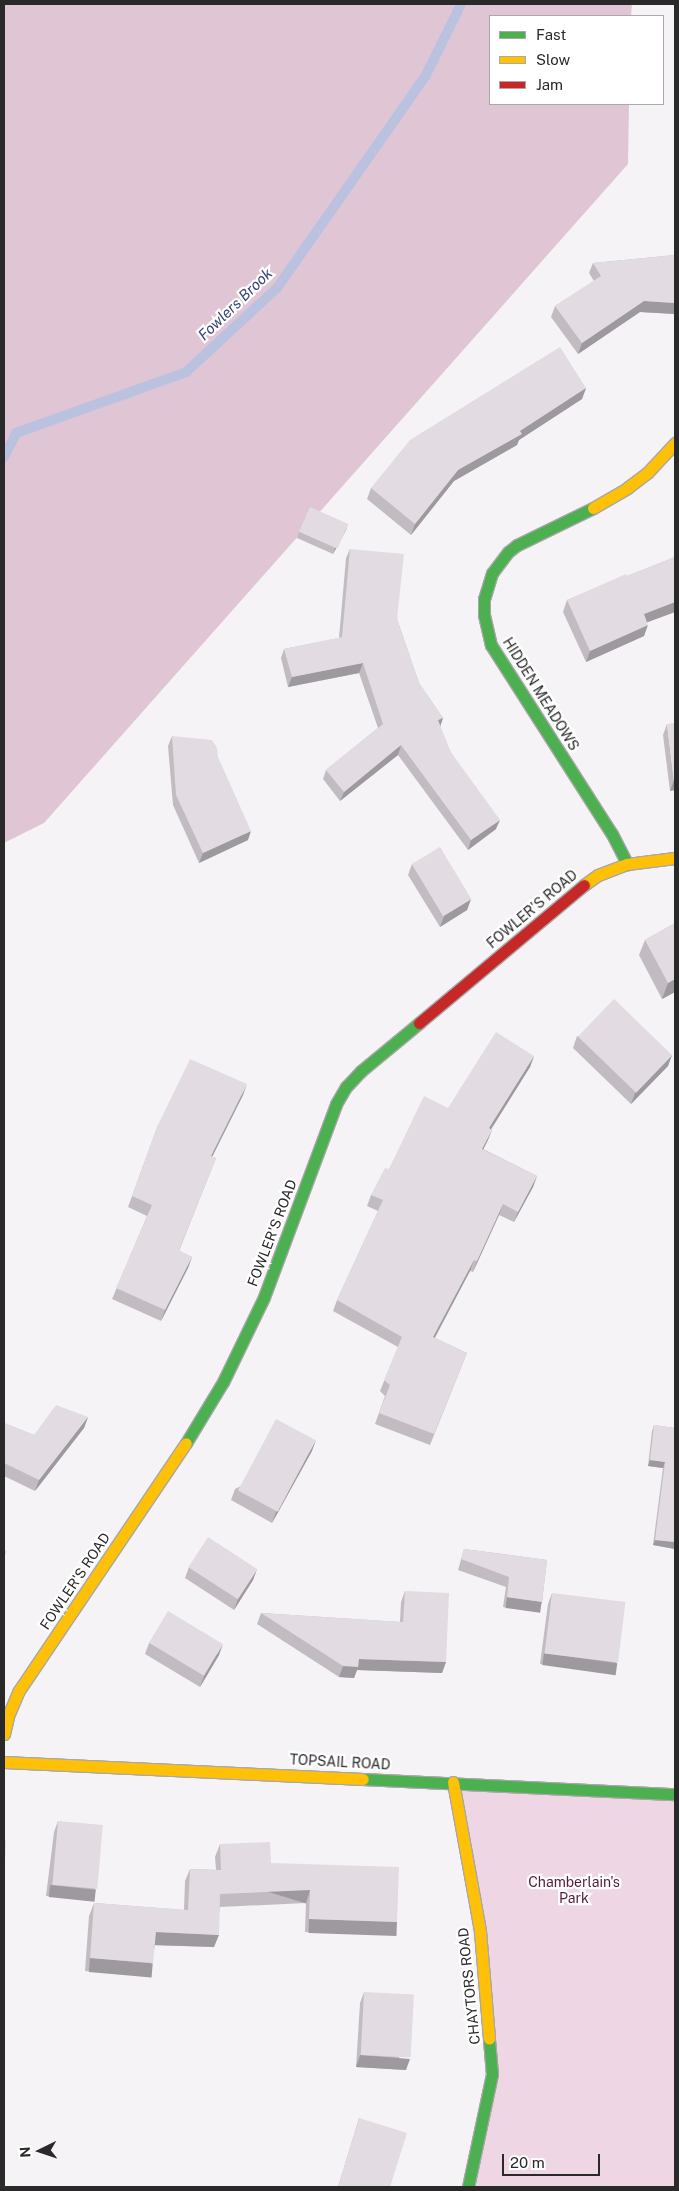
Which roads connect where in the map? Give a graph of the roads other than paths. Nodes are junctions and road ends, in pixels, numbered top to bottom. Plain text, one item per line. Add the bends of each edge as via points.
1 (675, 443) edge
2 (675, 858) edge
3 (627, 864) junction
4 (4, 1734) edge
5 (4, 1762) edge
6 (453, 1782) junction
7 (675, 1794) edge
8 (468, 2187) edge

1 - 3 street, HIDDEN MEADOWS via 648,472 627,488 605,502 529,537 513,549 492,573 484,599 491,644 612,834
2 - 3 street, FOWLER'S ROAD
3 - 4 street, FOWLER'S ROAD via 598,875 577,890 361,1070 346,1087 336,1104 264,1297 223,1382 199,1424 18,1692
5 - 6 street, TOPSAIL ROAD
6 - 7 street, TOPSAIL ROAD
6 - 8 street, CHAYTORS ROAD via 480,1931 492,2074

